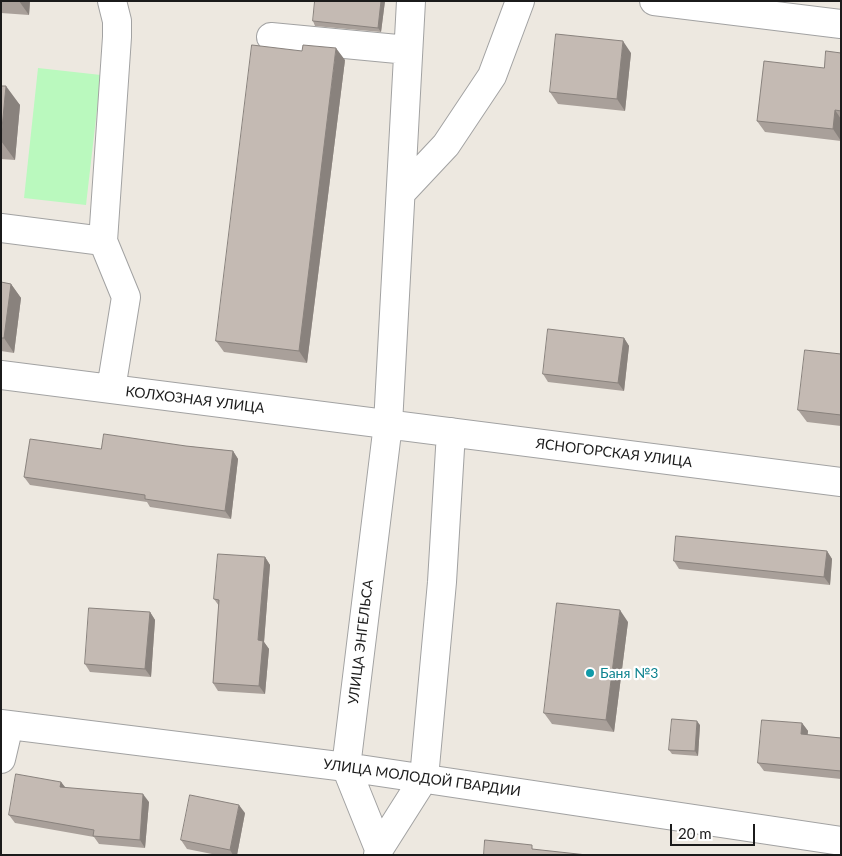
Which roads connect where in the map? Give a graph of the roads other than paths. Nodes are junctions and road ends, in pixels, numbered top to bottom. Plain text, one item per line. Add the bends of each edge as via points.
1 (112, 1) edge
2 (411, 1) edge
3 (520, 1) edge
4 (654, 1) edge
5 (692, 4) edge
6 (841, 24) edge
7 (271, 37) dead end
8 (408, 50) junction
9 (401, 193) junction
10 (1, 228) edge
11 (103, 241) junction
12 (1, 375) edge
13 (111, 389) junction
14 (388, 424) junction
15 (451, 432) junction
16 (841, 482) edge
17 (5, 724) edge
18 (1, 759) edge
19 (346, 766) junction
20 (424, 778) junction
21 (841, 841) edge
22 (775, 843) edge
23 (379, 852) edge

1 - 11 street via 117,37
2 - 8 street, УЛИЦА ЭНГЕЛЬСА
3 - 9 street via 492,76 446,145
4 - 5 street
5 - 6 street
7 - 8 street
8 - 9 street, УЛИЦА ЭНГЕЛЬСА
9 - 14 street, УЛИЦА ЭНГЕЛЬСА
10 - 11 street
11 - 13 street via 126,297
12 - 13 street, КОЛХОЗНАЯ УЛИЦА
13 - 14 street, КОЛХОЗНАЯ УЛИЦА
14 - 15 street, ЯСНОГОРСКАЯ УЛИЦА
14 - 19 street, УЛИЦА ЭНГЕЛЬСА
15 - 16 street, ЯСНОГОРСКАЯ УЛИЦА
15 - 20 street via 442,582
17 - 18 street
17 - 19 street, УЛИЦА МОЛОДОЙ ГВАРДИИ
19 - 20 street, УЛИЦА МОЛОДОЙ ГВАРДИИ
19 - 23 street, УЛИЦА ЭНГЕЛЬСА
20 - 22 street, УЛИЦА МОЛОДОЙ ГВАРДИИ
20 - 23 street
21 - 22 street, УЛИЦА МОЛОДОЙ ГВАРДИИ

